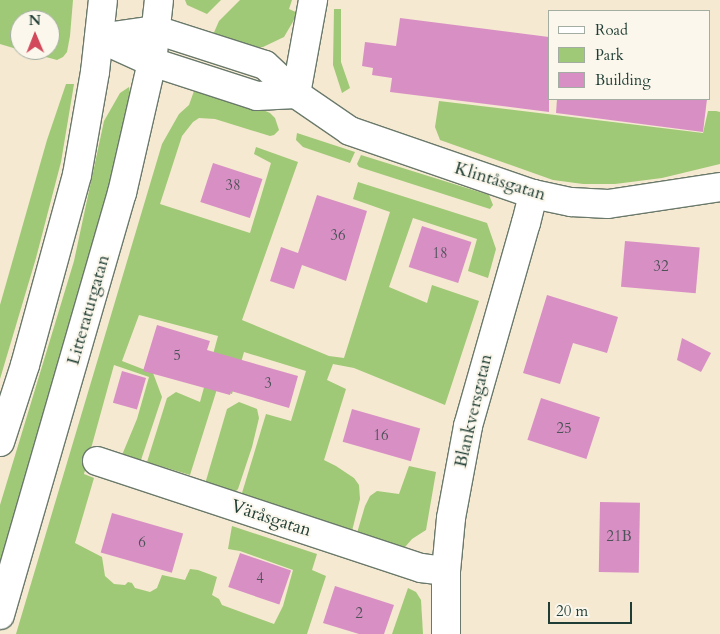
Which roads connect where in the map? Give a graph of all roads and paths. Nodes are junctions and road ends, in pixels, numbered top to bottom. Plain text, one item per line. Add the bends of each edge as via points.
1 (103, 0) edge
2 (159, 0) edge
3 (313, 0) edge
4 (156, 30) junction
5 (99, 38) junction
6 (152, 62) junction
7 (296, 94) junction
8 (720, 187) edge
9 (533, 194) junction
10 (0, 442) edge
11 (97, 461) dead end
12 (446, 571) junction
13 (0, 615) edge
14 (446, 634) edge

1 - 5 street
2 - 4 street, Litteraturgatan
3 - 7 street
4 - 5 street
4 - 6 street, Litteraturgatan
4 - 7 street, Klintåsgatan via 265,65
5 - 6 street
5 - 10 street via 77,174 25,365
6 - 7 street via 257,96
6 - 13 street, Litteraturgatan via 122,193
7 - 9 street, Klintåsgatan via 350,131
8 - 9 street, Klintåsgatan via 608,204 571,202
9 - 12 street, Blankversgatan via 468,426 451,518
11 - 12 street, Väråsgatan via 421,568
12 - 14 street, Blankversgatan

